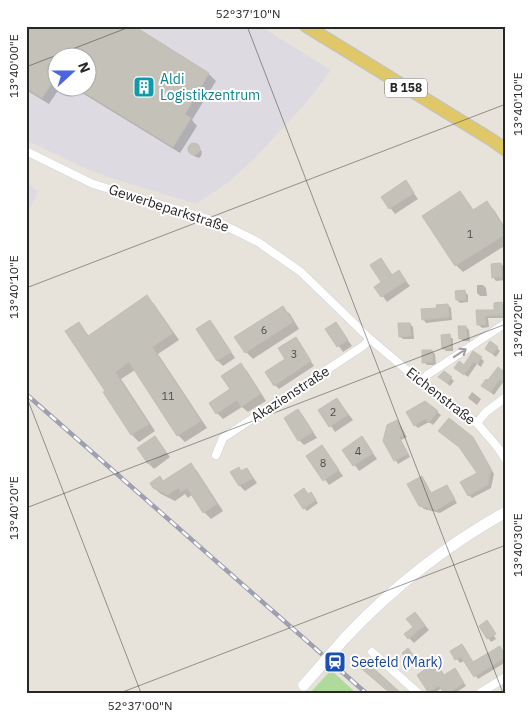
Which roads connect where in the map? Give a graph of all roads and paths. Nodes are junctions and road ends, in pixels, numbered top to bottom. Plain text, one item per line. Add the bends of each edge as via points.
1 (306, 26) edge
2 (506, 150) edge
3 (26, 151) edge
4 (506, 323) edge
5 (370, 339) junction
6 (421, 382) junction
7 (506, 397) edge
8 (477, 423) junction
9 (216, 455) dead end
10 (506, 460) edge
11 (506, 512) edge
12 (372, 652) dead end
13 (506, 676) edge
14 (300, 689) edge
15 (418, 693) edge
16 (480, 693) edge

1 - 2 main road, B 158
3 - 5 street, Gewerbeparkstraße via 93,184 218,222 252,238 300,272
6 -> 4 street
5 - 6 street, Eichenstraße
5 - 9 street, Akazienstraße via 223,438
6 - 8 street, Eichenstraße
7 - 8 street
8 - 10 street, Eichenstraße
11 - 14 main road, bridge via 458,540 417,570 371,610
12 - 15 street
13 - 16 street

